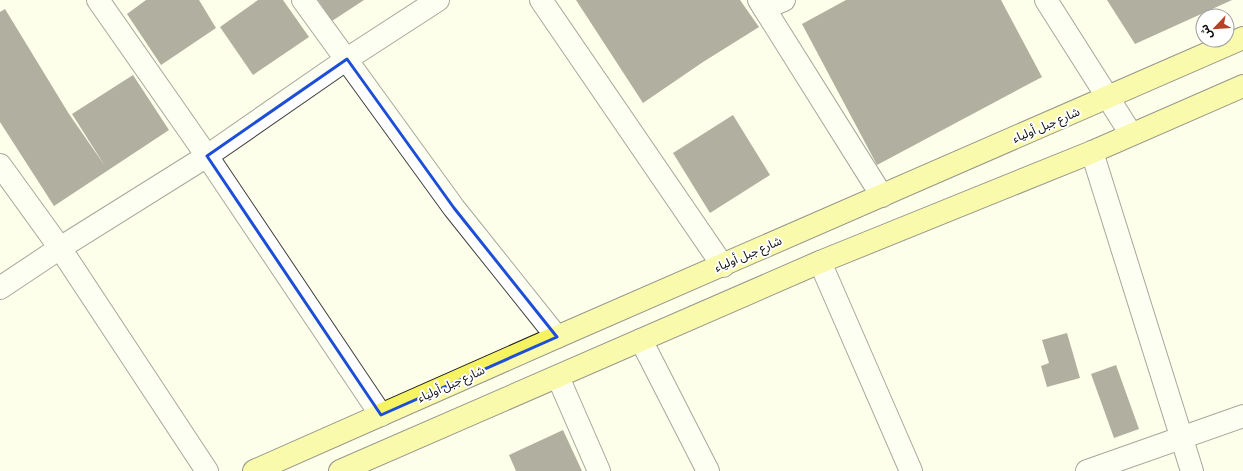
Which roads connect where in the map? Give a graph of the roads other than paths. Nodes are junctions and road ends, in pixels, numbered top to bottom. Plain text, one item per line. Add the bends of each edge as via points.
1 (98, 0) edge
2 (303, 0) edge
3 (438, 0) edge
4 (541, 0) edge
5 (1046, 0) edge
6 (769, 3) edge
7 (1243, 38) edge
8 (347, 59) junction
9 (1243, 86) edge
10 (1109, 98) junction
11 (1130, 134) junction
12 (1092, 152) junction
13 (206, 156) junction
14 (0, 165) edge
15 (882, 196) junction
16 (60, 248) junction
17 (820, 262) junction
18 (723, 266) junction
19 (0, 288) edge
20 (556, 337) junction
21 (641, 340) junction
22 (558, 377) junction
23 (381, 415) junction
24 (1243, 416) edge
25 (1182, 438) junction
26 (371, 465) edge
27 (207, 471) edge
28 (254, 471) edge
29 (340, 471) edge
30 (599, 471) edge
31 (708, 471) edge
32 (911, 471) edge
33 (1087, 471) edge
34 (1192, 471) edge

1 - 13 street
2 - 8 street
3 - 8 street
4 - 18 street
5 - 10 street
6 - 15 street
7 - 10 main road, شارع جبل أولياء
8 - 13 street
8 - 20 street via 454,208
9 - 11 main road
10 - 11 street
10 - 15 main road, شارع جبل أولياء
11 - 12 main road
12 - 17 main road
12 - 25 street
13 - 16 street
13 - 23 street
14 - 16 street
15 - 18 main road, شارع جبل أولياء
16 - 19 street
16 - 27 street
17 - 21 main road
17 - 32 street
18 - 20 main road, شارع جبل أولياء
20 - 23 main road, شارع جبل أولياء
21 - 22 main road
21 - 31 street
22 - 26 main road
22 - 30 street
23 - 28 main road, شارع جبل أولياء
24 - 25 street
25 - 33 street
25 - 34 street
26 - 29 main road

